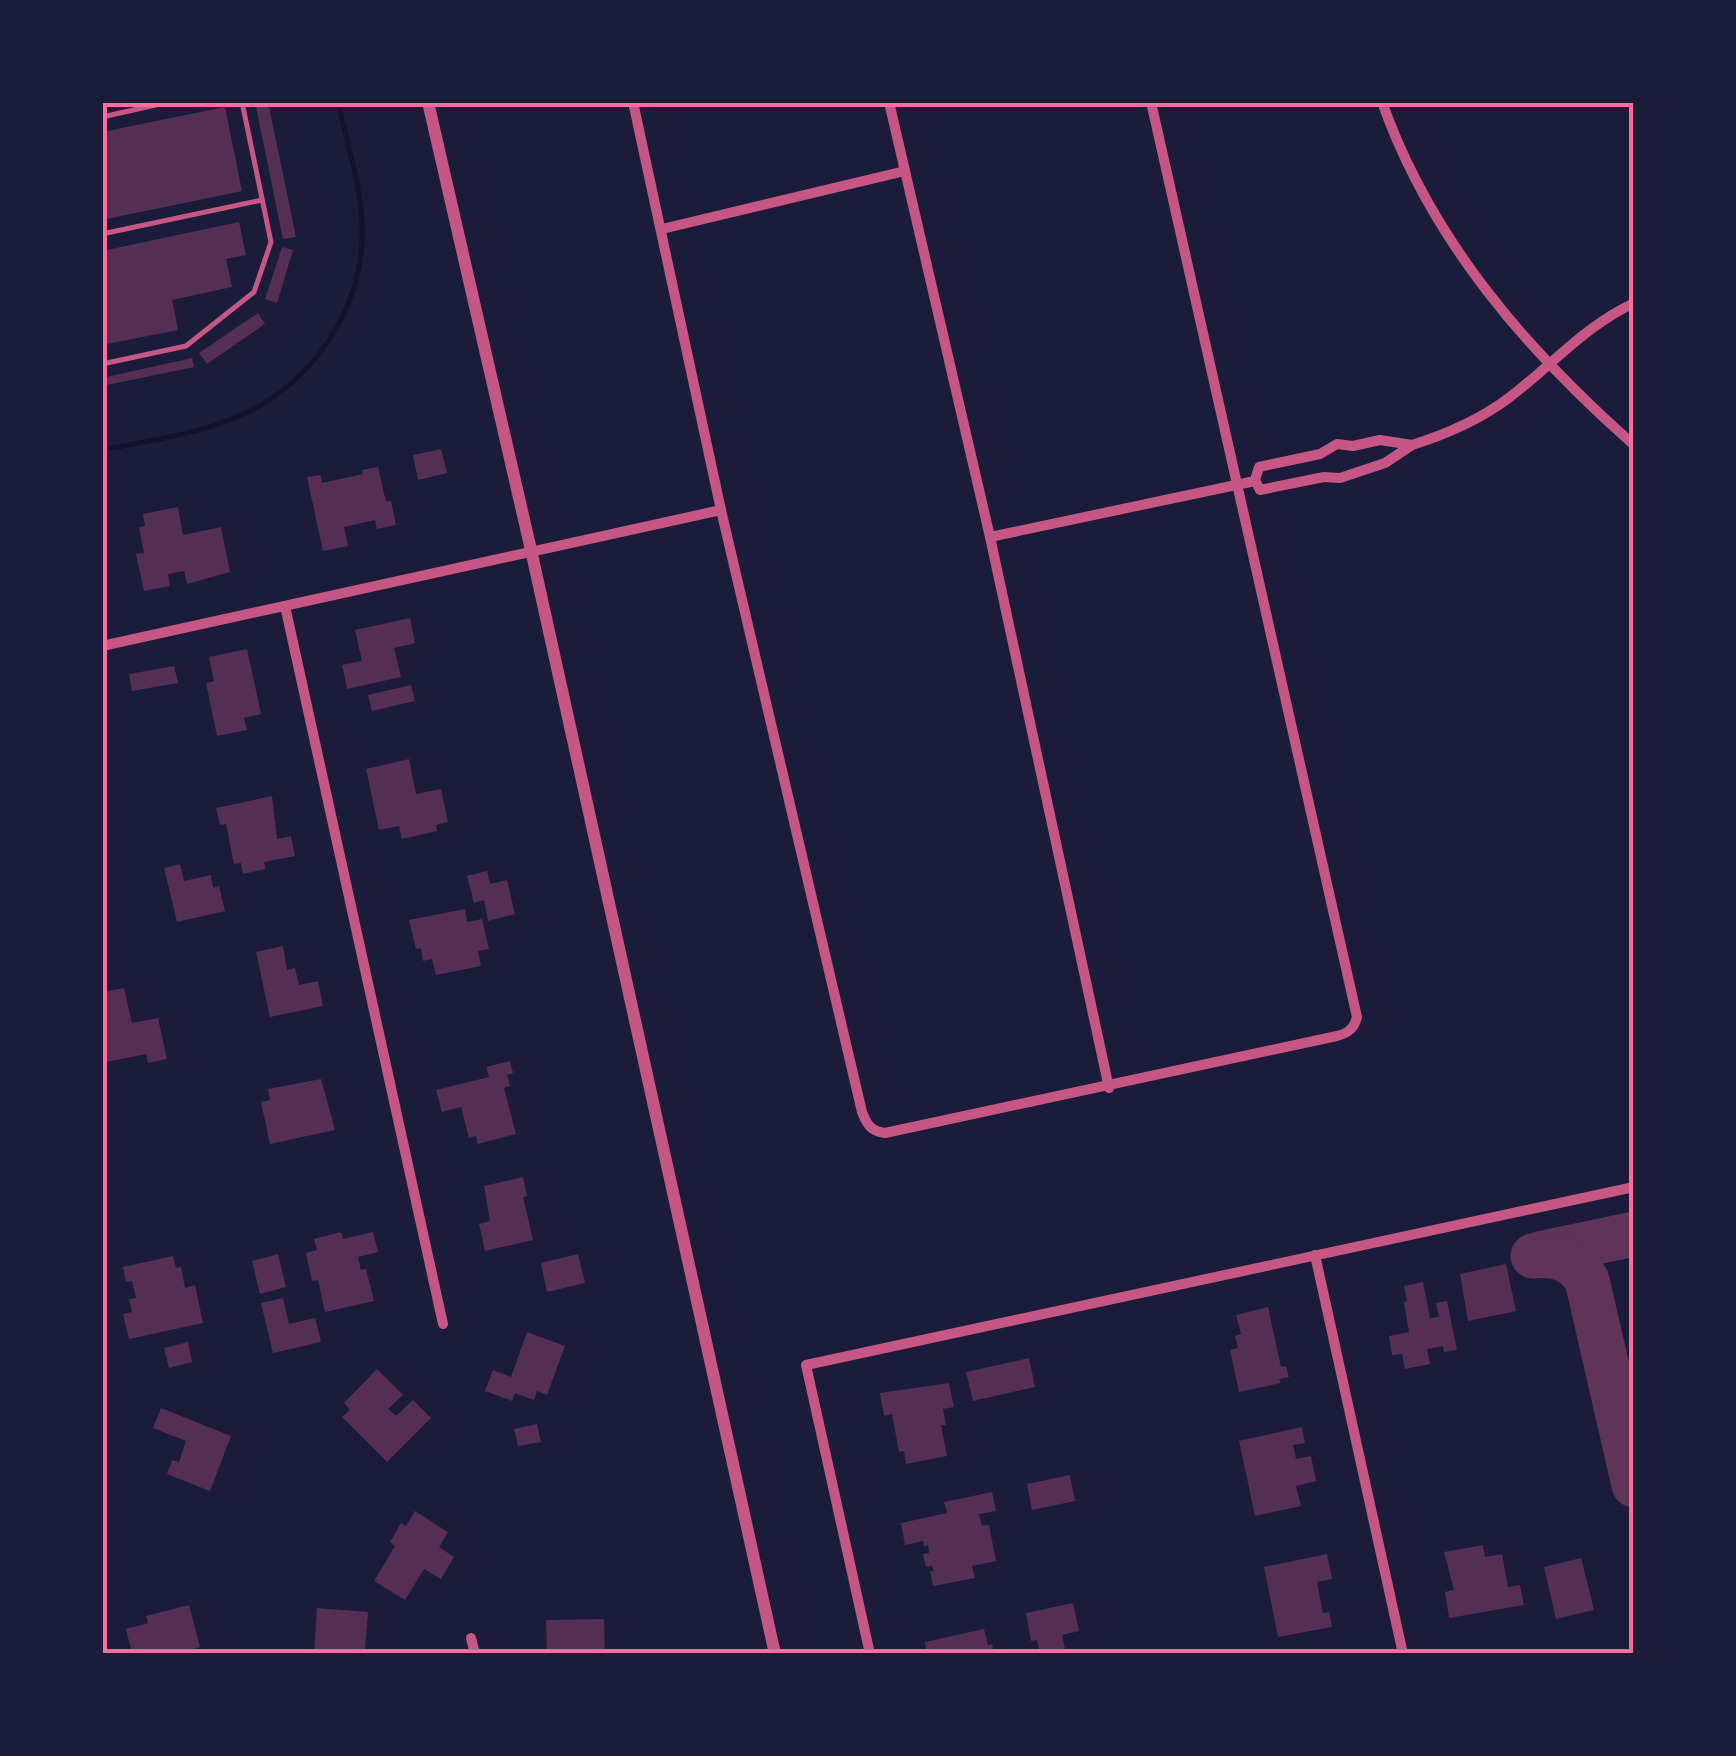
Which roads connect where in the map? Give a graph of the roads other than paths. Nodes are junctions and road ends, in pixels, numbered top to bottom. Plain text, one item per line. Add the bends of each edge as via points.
1 (169, 102) edge
2 (242, 102) edge
3 (428, 102) edge
4 (634, 102) edge
5 (889, 102) edge
6 (1151, 102) edge
7 (1382, 102) edge
8 (102, 117) edge
9 (905, 171) junction
10 (262, 200) junction
11 (662, 229) junction
12 (102, 234) edge
13 (1634, 303) edge
14 (102, 364) edge
15 (1548, 364) junction
16 (1412, 445) junction
17 (1634, 445) edge
18 (1320, 454) junction
19 (1324, 477) junction
20 (1255, 482) junction
21 (1238, 485) junction
22 (721, 510) junction
23 (990, 537) junction
24 (532, 550) junction
25 (285, 606) junction
26 (102, 646) edge
27 (1109, 1088) junction
28 (1634, 1187) edge
29 (1315, 1256) junction
30 (443, 1324) dead end
31 (471, 1638) dead end
32 (474, 1654) edge
33 (776, 1654) edge
34 (870, 1654) edge
35 (1402, 1654) edge

1 - 8 lane
2 - 10 lane
3 - 24 street
4 - 11 street
5 - 9 street
6 - 21 street
7 - 15 street via 1458,252
9 - 11 street
9 - 23 street
10 - 12 lane
10 - 14 lane via 271,242 254,292 186,346
11 - 22 street
13 - 15 street via 1588,329
15 - 16 street via 1492,410
15 - 17 street
16 - 18 street via 1337,444
16 - 19 street via 1385,463
18 - 19 street
18 - 20 street via 1259,467
19 - 20 street via 1260,490
20 - 21 street
21 - 23 street
21 - 27 street via 1355,1025 1337,1036
22 - 24 street
22 - 27 street via 867,1124 886,1133
23 - 27 street
24 - 25 street
24 - 33 street
25 - 26 street
25 - 30 street
28 - 29 street
29 - 34 street via 806,1364
29 - 35 street
31 - 32 street

